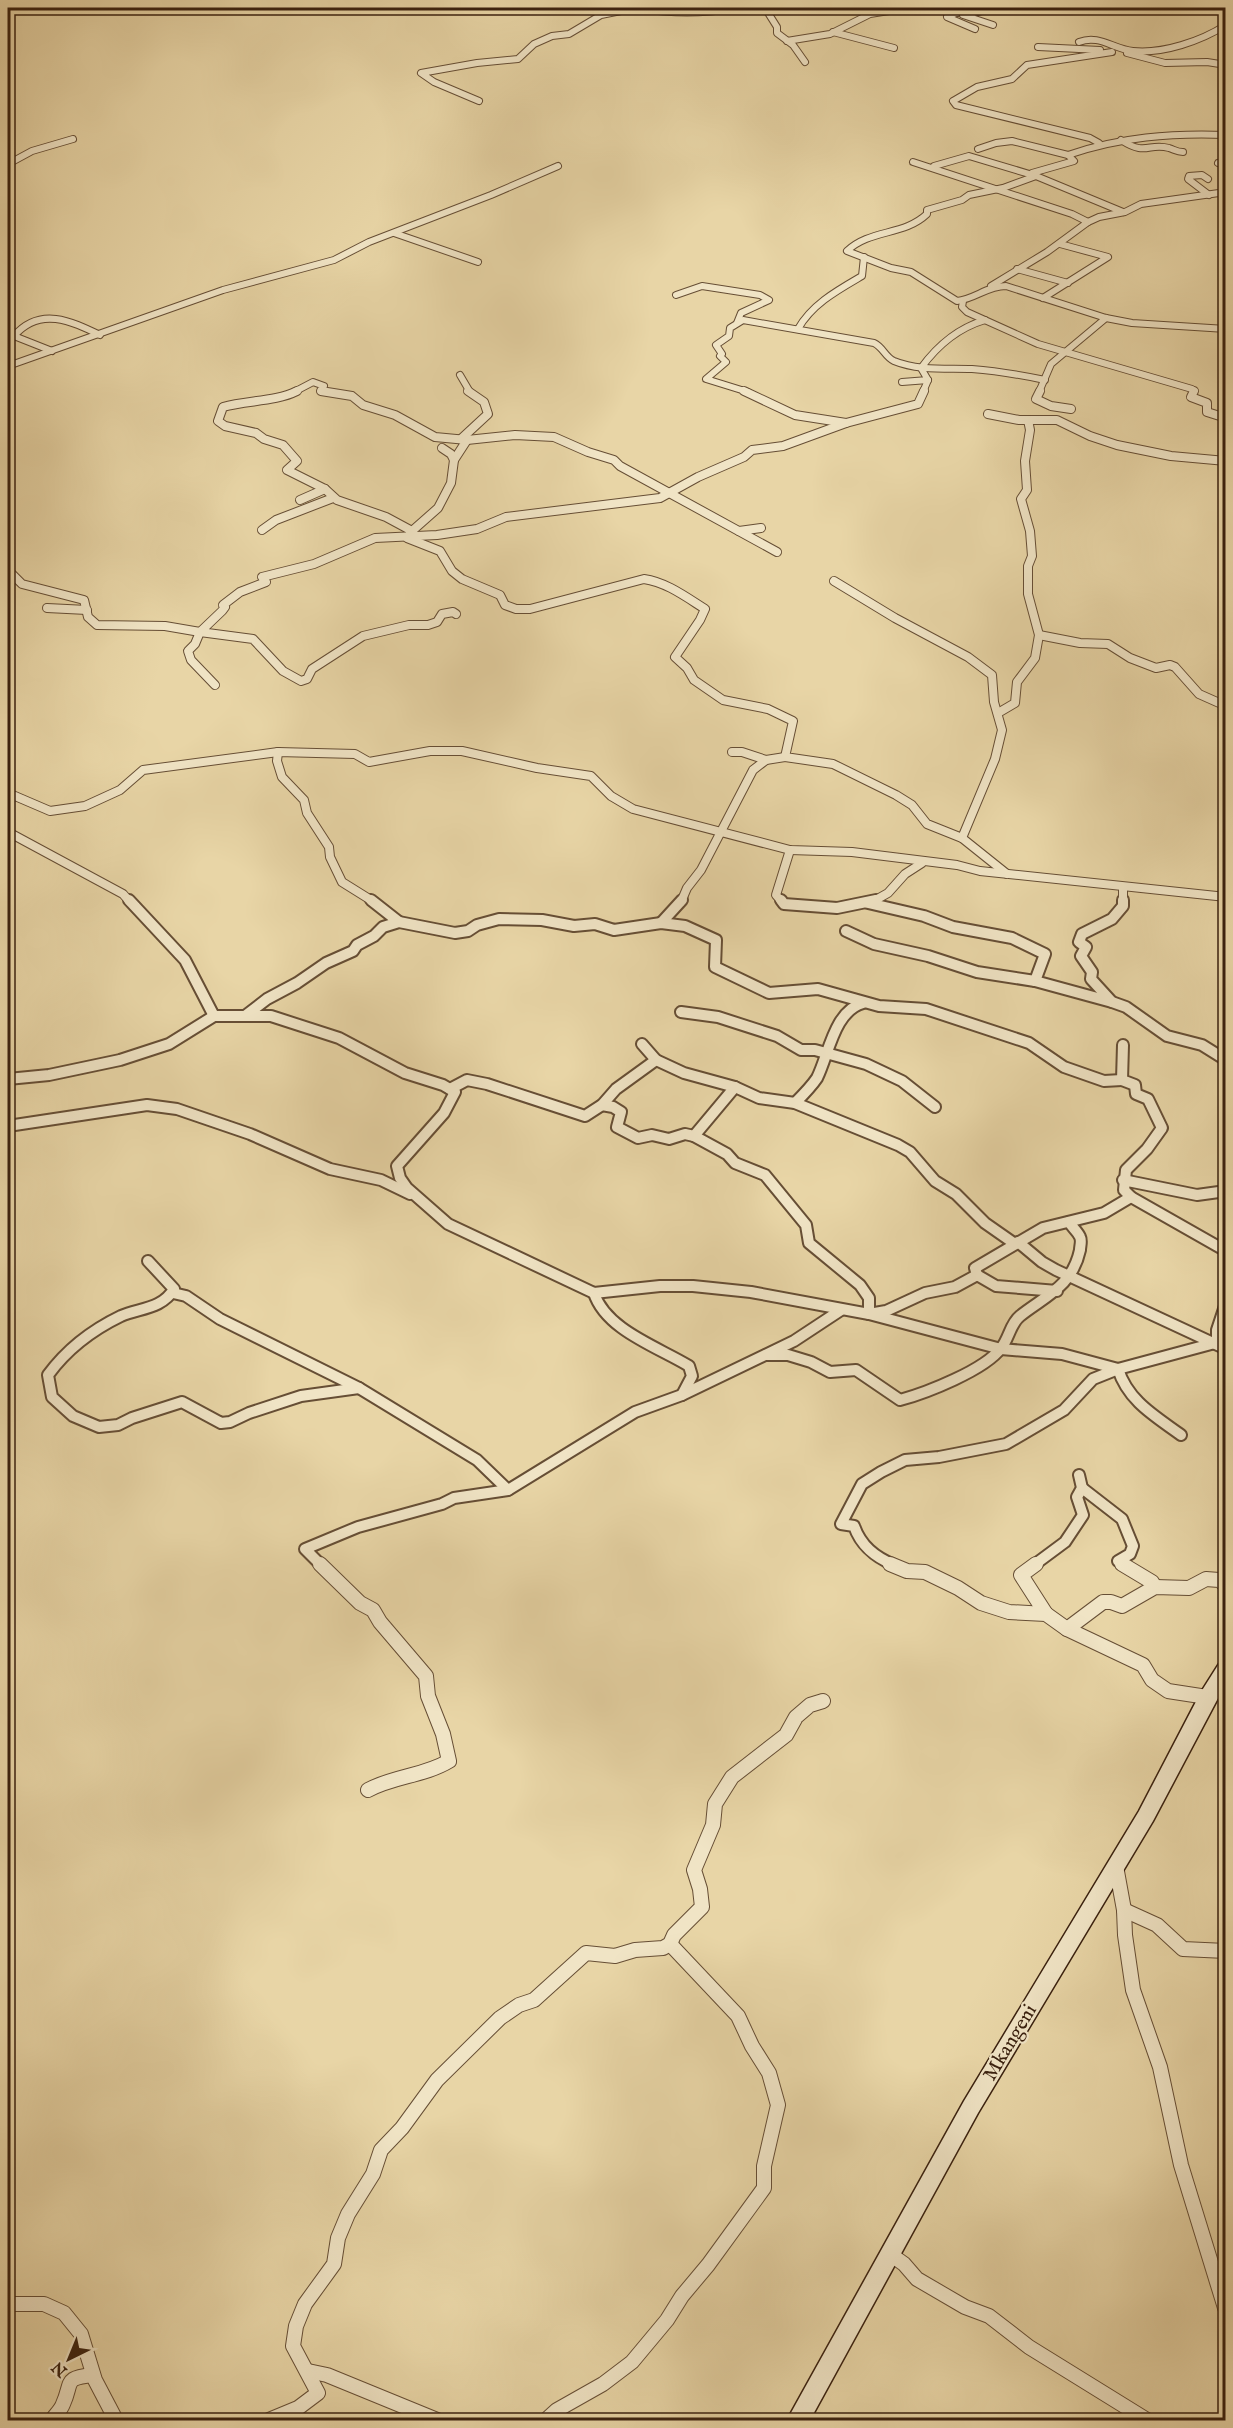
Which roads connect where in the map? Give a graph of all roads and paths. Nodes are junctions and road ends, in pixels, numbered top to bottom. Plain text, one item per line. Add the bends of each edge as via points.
1 (635, 8) edge
2 (740, 8) edge
3 (765, 8) edge
4 (908, 8) edge
5 (940, 8) edge
6 (996, 8) edge
7 (960, 14) junction
8 (993, 25) dead end
9 (1226, 25) edge
10 (975, 29) dead end
11 (833, 32) junction
12 (787, 41) junction
13 (1079, 42) dead end
14 (1038, 47) dead end
15 (894, 48) dead end
16 (1132, 51) junction
17 (1103, 52) junction
18 (1112, 52) dead end
19 (805, 62) dead end
20 (1226, 64) edge
21 (479, 101) dead end
22 (1226, 135) edge
23 (74, 139) dead end
24 (1120, 140) junction
25 (1099, 143) junction
26 (978, 149) dead end
27 (1183, 152) dead end
28 (1068, 155) junction
29 (914, 162) dead end
30 (1218, 163) dead end
31 (8, 164) edge
32 (558, 166) dead end
33 (1226, 166) edge
34 (931, 168) junction
35 (1036, 177) junction
36 (1208, 179) dead end
37 (998, 190) junction
38 (1226, 192) edge
39 (1209, 195) junction
40 (1123, 212) junction
41 (1088, 222) junction
42 (394, 233) junction
43 (1059, 244) junction
44 (864, 257) junction
45 (478, 262) dead end
46 (1017, 269) junction
47 (1068, 283) junction
48 (990, 286) junction
49 (676, 295) dead end
50 (1044, 298) junction
51 (963, 301) junction
52 (1106, 318) junction
53 (985, 320) junction
54 (737, 323) junction
55 (798, 329) junction
56 (1226, 329) edge
57 (100, 335) junction
58 (52, 351) junction
59 (1067, 352) junction
60 (8, 366) edge
61 (921, 366) junction
62 (460, 375) dead end
63 (928, 380) junction
64 (1045, 380) junction
65 (902, 382) dead end
66 (1071, 409) dead end
67 (988, 414) dead end
68 (1226, 418) edge
69 (1028, 420) junction
70 (846, 423) junction
71 (464, 440) junction
72 (442, 448) dead end
73 (454, 460) junction
74 (1226, 461) edge
75 (325, 489) junction
76 (667, 493) junction
77 (333, 498) junction
78 (300, 500) dead end
79 (762, 528) dead end
80 (262, 530) dead end
81 (739, 531) junction
82 (410, 535) junction
83 (777, 552) dead end
84 (8, 570) edge
85 (834, 580) dead end
86 (47, 608) dead end
87 (87, 610) junction
88 (456, 614) dead end
89 (200, 632) junction
90 (1039, 635) junction
91 (215, 685) dead end
92 (1226, 706) edge
93 (998, 713) junction
94 (278, 752) junction
95 (732, 752) dead end
96 (785, 757) junction
97 (766, 760) junction
98 (8, 793) edge
99 (8, 832) edge
100 (722, 833) junction
101 (962, 838) junction
102 (790, 850) junction
103 (922, 862) junction
104 (1007, 874) junction
105 (1123, 887) junction
106 (1226, 897) edge
107 (868, 903) junction
108 (399, 922) junction
109 (662, 923) junction
110 (846, 931) dead end
111 (1035, 981) junction
112 (1112, 1002) junction
113 (867, 1003) junction
114 (681, 1012) dead end
115 (214, 1016) junction
116 (245, 1016) junction
117 (642, 1044) dead end
118 (1123, 1045) dead end
119 (827, 1053) junction
120 (656, 1060) junction
121 (1226, 1060) edge
122 (8, 1079) edge
123 (1122, 1080) junction
124 (735, 1087) junction
125 (450, 1089) junction
126 (795, 1103) junction
127 (602, 1105) junction
128 (935, 1107) dead end
129 (8, 1126) edge
130 (694, 1136) junction
131 (1124, 1180) junction
132 (1226, 1191) edge
133 (1131, 1197) junction
134 (422, 1200) junction
135 (1069, 1222) junction
136 (1017, 1243) junction
137 (1226, 1251) edge
138 (148, 1262) dead end
139 (977, 1275) junction
140 (1069, 1276) junction
141 (1057, 1291) junction
142 (172, 1293) junction
143 (594, 1293) junction
144 (1226, 1293) edge
145 (1226, 1298) edge
146 (1226, 1303) edge
147 (841, 1310) junction
148 (869, 1314) junction
149 (1222, 1344) edge
150 (1001, 1349) junction
151 (763, 1355) junction
152 (1118, 1369) junction
153 (359, 1388) junction
154 (682, 1395) junction
155 (1181, 1435) dead end
156 (1079, 1475) dead end
157 (1082, 1488) junction
158 (508, 1490) junction
159 (1226, 1585) edge
160 (1155, 1587) junction
161 (1046, 1614) junction
162 (1067, 1629) junction
163 (1226, 1667) edge
164 (1207, 1697) junction
165 (823, 1701) dead end
166 (368, 1790) dead end
167 (1116, 1866) junction
168 (1124, 1910) junction
169 (670, 1944) junction
170 (1226, 1951) edge
171 (890, 2254) junction
172 (8, 2304) edge
173 (1225, 2312) edge
174 (308, 2371) junction
175 (93, 2375) junction
176 (52, 2421) edge
177 (116, 2421) edge
178 (269, 2421) edge
179 (437, 2421) edge
180 (546, 2421) edge
181 (798, 2421) edge
182 (1147, 2421) edge

1 - 2 street via 698,14
1 - 21 street via 601,15 568,34 552,36 534,44 518,59 421,73
3 - 12 street via 777,33
4 - 11 street via 870,14
5 - 7 street
6 - 7 street
7 - 8 street
7 - 10 street via 947,16
9 - 16 street via 1177,46
11 - 12 street
11 - 15 street
12 - 19 street
13 - 16 street via 1100,40
14 - 17 street via 1091,48
16 - 20 street via 1124,51 1138,58 1176,64
17 - 18 street
17 - 25 street via 1027,65 1012,79 977,87 953,101 956,105
22 - 24 street via 1160,134
23 - 31 street via 32,151
24 - 25 street
24 - 27 street via 1136,150 1168,148
25 - 28 street
26 - 28 street via 990,142 1010,140
28 - 35 street via 1075,160 1032,173
29 - 34 street
30 - 33 street
32 - 42 street
34 - 35 street via 969,156
34 - 37 street
35 - 37 street
35 - 40 street
36 - 39 street via 1202,175 1188,179
37 - 41 street
37 - 44 street via 969,195 927,210 920,222 908,229 876,236 847,251
38 - 39 street
39 - 40 street via 1141,204
40 - 41 street
41 - 43 street
42 - 45 street
42 - 57 street via 307,270 224,290
43 - 46 street
43 - 47 street via 1108,257
44 - 51 street via 911,272 953,300
44 - 55 street via 862,276 828,296 806,315
46 - 47 street
46 - 48 street
47 - 50 street
48 - 50 street via 1015,288
48 - 51 street
49 - 54 street via 702,286 769,300 741,313
50 - 52 street
51 - 53 street via 967,312
52 - 56 street
52 - 59 street
53 - 59 street via 1038,344
53 - 61 street via 947,340
54 - 55 street via 743,320
54 - 70 street via 730,328 729,336 716,345 726,362 706,378 748,392 795,415
55 - 61 street via 874,343 895,361
57 - 58 street
57 - 58 street via 60,317 45,318 19,329 14,336
58 - 60 street
59 - 64 street via 1051,364
59 - 68 street via 1192,388 1191,397 1207,403 1207,412
61 - 63 street
61 - 64 street
62 - 71 street via 474,397 484,402 488,414
63 - 65 street
63 - 70 street via 918,404
64 - 66 street via 1036,399
67 - 69 street
69 - 74 street via 1057,420 1099,439 1150,452
69 - 90 street via 1027,490 1021,499 1032,556 1028,594
70 - 76 street via 783,446 752,450
71 - 73 street
71 - 75 street via 435,437 395,415 363,405 352,396 321,391 324,386 318,382 285,397 224,407 218,421 283,445 297,461 287,470
71 - 76 street via 482,436 554,437 614,460
72 - 73 street
73 - 82 street via 452,483 438,508
75 - 77 street
75 - 78 street
76 - 81 street
76 - 82 street via 660,498 522,515 469,530
77 - 80 street via 276,520
77 - 82 street via 386,517
79 - 81 street
81 - 83 street
82 - 89 street via 375,538 314,564 266,575 262,577 266,582 233,596 223,605 221,615
82 - 96 street via 440,551 462,579 500,595 505,605 516,609 530,609 644,579 705,609 675,657 694,680 723,700 768,709 793,721
84 - 87 street via 22,584 84,600
85 - 93 street via 968,657 992,675
86 - 87 street
87 - 89 street via 88,617 97,625 159,626
88 - 89 street via 442,614 437,622 428,625 409,625 363,636 312,669 308,679 301,681 283,671 254,639
89 - 91 street via 188,651 191,660
90 - 92 street via 1108,644 1156,668 1175,667 1199,694
90 - 93 street via 1035,658 1017,682 1015,703
93 - 101 street via 1002,730 995,759
94 - 98 street via 143,770 120,790 69,809 50,811
94 - 100 street via 355,754 369,762 430,751 486,755 591,776 611,796 633,809
94 - 108 street via 282,777 304,800 342,882
95 - 97 street
96 - 97 street
96 - 101 street via 833,764 849,771 912,805 927,824
97 - 100 street via 753,770
99 - 115 street via 123,894 185,960
100 - 102 street
100 - 109 street via 682,901
101 - 104 street
102 - 103 street via 852,852
102 - 107 street via 776,896 784,904 821,909
103 - 104 street
103 - 107 street via 904,874 887,894
104 - 105 street
105 - 106 street
105 - 112 street via 1123,906 1112,919 1082,934 1079,942 1086,947 1081,956 1092,972 1091,979
107 - 111 street via 955,928 1006,935 1037,947 1046,954
108 - 109 street via 455,933 499,919 542,920 574,926 595,924 614,930
108 - 116 street via 383,927 352,951 326,963
109 - 113 street via 684,926 716,940 715,967 769,993 818,989
110 - 111 street via 874,944 977,972
111 - 112 street
112 - 121 street via 1126,1007 1167,1036 1202,1045
113 - 119 street via 849,1008
113 - 123 street via 926,1009 1014,1037 1064,1067 1104,1081
114 - 119 street via 718,1017 777,1036 801,1050
115 - 116 street
115 - 122 street via 169,1044 120,1060
116 - 125 street via 271,1016 339,1038 405,1073
117 - 120 street
118 - 123 street
119 - 126 street via 816,1078
119 - 128 street via 866,1064 902,1081
120 - 124 street via 684,1073
120 - 127 street via 616,1089
123 - 131 street via 1135,1085 1136,1094 1148,1099 1162,1128 1147,1149 1131,1162
124 - 126 street via 759,1098
124 - 130 street
125 - 127 street via 467,1080 487,1084 585,1116
125 - 134 street via 455,1092 444,1113 397,1166 400,1178
126 - 136 street via 910,1152 935,1182 956,1194 985,1223
127 - 130 street via 621,1112 617,1127 638,1138
129 - 134 street via 147,1105 177,1109 250,1134 330,1169 381,1180
130 - 148 street via 727,1154 735,1163 765,1175 806,1225 809,1243 860,1285 869,1298
131 - 132 street via 1189,1195
131 - 133 street via 1124,1190
133 - 135 street via 1104,1213
133 - 137 street
134 - 143 street via 459,1230
135 - 136 street via 1043,1228
135 - 140 street via 1081,1243
136 - 139 street via 975,1268
136 - 140 street
138 - 142 street via 168,1280 174,1289
139 - 141 street via 996,1286
139 - 148 street via 955,1287 925,1293 886,1311
140 - 141 street
140 - 149 street
141 - 150 street via 1017,1318
142 - 153 street via 186,1296 220,1319
142 - 153 street via 166,1300 103,1326 59,1361 48,1375 52,1397 74,1416 99,1426 118,1425 182,1402 221,1423 301,1396
143 - 147 street via 693,1286 751,1292
143 - 154 street via 594,1300 619,1324 689,1366 692,1376
144 - 145 street
146 - 149 street via 1217,1330
147 - 148 street
147 - 151 street via 794,1341
148 - 150 street
149 - 152 street
150 - 151 street via 969,1372 924,1394 900,1400 856,1370 830,1372 788,1355
150 - 152 street via 1062,1354
151 - 154 street
152 - 155 street via 1120,1383 1133,1399
152 - 161 street via 1093,1379 1064,1410 1006,1444 904,1460 881,1472 855,1493 841,1524 854,1526 875,1557 907,1571 925,1572 990,1606 1009,1612
153 - 158 street via 477,1460
154 - 158 street via 635,1412
156 - 157 street
157 - 160 street via 1122,1519 1133,1546 1130,1554 1118,1561
157 - 161 street via 1077,1497 1083,1515 1065,1542 1021,1575
158 - 166 street via 454,1498 358,1527 306,1549 360,1603 373,1610 420,1666 443,1734 449,1761 439,1769 381,1781
159 - 160 street via 1206,1578 1189,1588
160 - 162 street via 1122,1606 1108,1600 1098,1603
161 - 162 street
162 - 164 street via 1143,1665 1152,1680 1168,1692
163 - 164 street, Mkangeni
164 - 167 street, Mkangeni
165 - 169 street via 796,1717 786,1735 741,1768 726,1785 715,1804 713,1825 694,1870 702,1907
167 - 168 street
167 - 171 street, Mkangeni via 971,2107
168 - 170 street via 1157,1925 1183,1949
168 - 173 street via 1133,1990 1162,2074 1181,2165
169 - 174 street via 615,1956 586,1953 534,2000 500,2018 437,2080 381,2150 374,2174 348,2214 338,2238 334,2264 305,2304 293,2346
169 - 180 street via 738,2016 769,2073 778,2105 764,2166 764,2188 668,2320 632,2362
171 - 181 street, Mkangeni
171 - 182 street via 917,2279 989,2316 1029,2347
172 - 175 street via 44,2304 64,2313 81,2334
174 - 178 street via 318,2394
174 - 179 street via 327,2375
175 - 176 street via 76,2377 67,2386 63,2404
175 - 177 street

